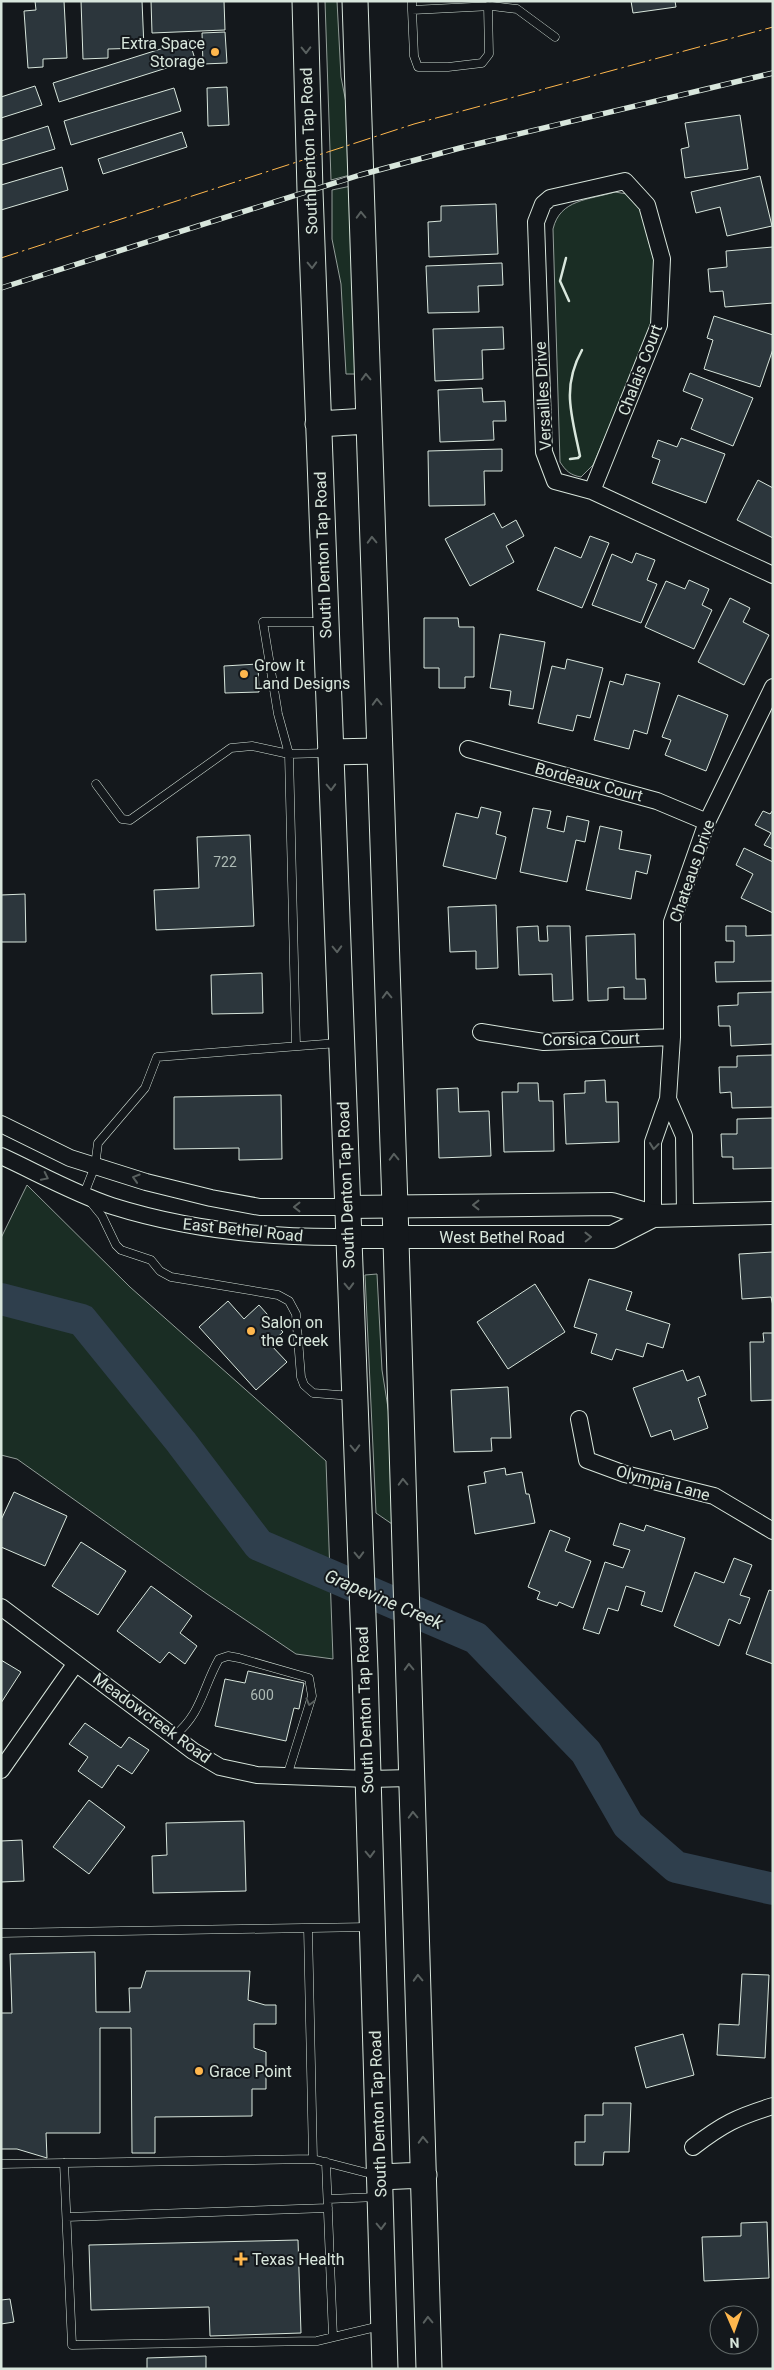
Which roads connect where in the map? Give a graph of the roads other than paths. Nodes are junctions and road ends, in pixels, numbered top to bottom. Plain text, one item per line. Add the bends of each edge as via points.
1 (305, 1) edge
2 (355, 1) edge
3 (412, 1) edge
4 (488, 6) junction
5 (412, 10) junction
6 (555, 37) dead end
7 (550, 198) joint
8 (368, 421) junction
9 (318, 424) junction
10 (592, 492) junction
11 (773, 575) edge
12 (326, 622) junction
13 (773, 687) edge
14 (468, 749) dead end
15 (378, 751) junction
16 (330, 752) junction
17 (289, 754) junction
18 (96, 784) dead end
19 (707, 822) junction
20 (482, 1032) dead end
21 (672, 1037) junction
22 (340, 1043) junction
23 (296, 1046) junction
24 (668, 1100) junction
25 (1, 1124) edge
26 (1, 1156) edge
27 (95, 1166) junction
28 (84, 1194) junction
29 (395, 1206) junction
30 (346, 1207) junction
31 (773, 1213) edge
32 (685, 1215) junction
33 (652, 1216) junction
34 (347, 1237) junction
35 (396, 1237) junction
36 (353, 1396) junction
37 (579, 1419) dead end
38 (773, 1531) edge
39 (1, 1607) edge
40 (76, 1663) junction
41 (174, 1736) junction
42 (1, 1770) edge
43 (287, 1776) junction
44 (412, 1778) junction
45 (368, 1779) junction
46 (372, 1927) junction
47 (308, 1928) junction
48 (1, 1933) edge
49 (773, 2106) edge
50 (693, 2147) dead end
51 (313, 2158) junction
52 (326, 2162) junction
53 (64, 2163) junction
54 (1, 2164) edge
55 (424, 2175) junction
56 (380, 2186) junction
57 (328, 2199) junction
58 (328, 2208) junction
59 (66, 2217) junction
60 (384, 2325) junction
61 (333, 2337) junction
62 (385, 2369) edge
63 (429, 2369) edge

1 -> 9 main road, South Denton Tap Road
8 -> 2 main road
3 - 5 lane
4 - 5 lane
4 - 5 lane via 489,54 482,63 448,67 418,67 414,56
4 - 6 lane via 517,9
7 - 10 street, Versailles Drive via 543,204 536,222 544,452 555,480
7 - 10 street, Chalais Court via 625,180 648,204 662,259 659,325
8 - 9 main road
15 -> 8 main road
9 - 12 main road, South Denton Tap Road
10 - 11 street, Versailles Drive
12 - 16 main road, South Denton Tap Road
12 - 17 lane via 263,622 278,714
13 - 19 street, Chateaus Drive
14 - 19 street, Bordeaux Court via 657,800
15 - 16 main road
29 -> 15 main road
16 - 17 lane
16 -> 22 main road, South Denton Tap Road
17 - 18 lane via 252,746 231,748 130,820 122,819
17 - 23 lane
19 - 21 street, Chateaus Drive via 672,922
20 - 21 street, Corsica Court via 544,1042
21 - 24 street, Chateaus Drive
22 - 23 lane
22 - 30 main road, South Denton Tap Road
23 - 27 lane via 157,1057 145,1088 98,1143
24 - 32 street, Chateaus Drive via 684,1136
24 -> 33 street, Chateaus Drive via 653,1142
25 - 27 street, East Bethel Road via 70,1158
26 -> 28 street, East Bethel Road
27 - 28 lane
30 -> 27 street, East Bethel Road via 260,1207 194,1194
28 - 34 street, East Bethel Road via 110,1206 183,1225 271,1236
28 - 36 lane via 102,1216 121,1250 151,1260 160,1271 171,1277 278,1295 289,1301 296,1314 304,1385 313,1393
29 - 30 main road, West Bethel Road
33 -> 29 main road, West Bethel Road via 612,1204
29 - 35 main road
30 - 34 main road, South Denton Tap Road
31 - 32 main road, West Bethel Road
32 - 33 main road, West Bethel Road
35 -> 33 main road, West Bethel Road via 612,1237
34 - 35 main road, West Bethel Road
34 -> 36 main road, South Denton Tap Road
44 -> 35 main road
36 -> 45 main road, South Denton Tap Road
37 - 38 street, Olympia Lane via 587,1460 625,1474 714,1496
39 - 40 street, Meadowcreek Road
40 - 41 street, Meadowcreek Road
40 - 42 street
41 - 43 street, Meadowcreek Road via 220,1767 257,1775
41 -> 43 lane via 188,1724 201,1702 207,1680 219,1659 228,1656 309,1678 312,1696
43 - 45 street, Meadowcreek Road
44 - 45 street, Meadowcreek Road
55 -> 44 main road
45 -> 46 main road, South Denton Tap Road
46 - 47 lane
46 - 56 main road, South Denton Tap Road
47 - 48 lane
47 - 51 lane
49 - 50 street via 723,2124
51 - 52 lane
51 - 53 lane
52 - 56 lane
52 - 57 lane
53 - 54 lane
53 - 59 lane
55 - 56 main road
63 -> 55 main road
56 - 57 lane
56 -> 60 main road, South Denton Tap Road
57 - 58 lane
58 - 59 lane
58 - 61 lane
59 - 61 lane via 72,2345 317,2341
60 - 61 lane
60 - 62 main road, South Denton Tap Road

